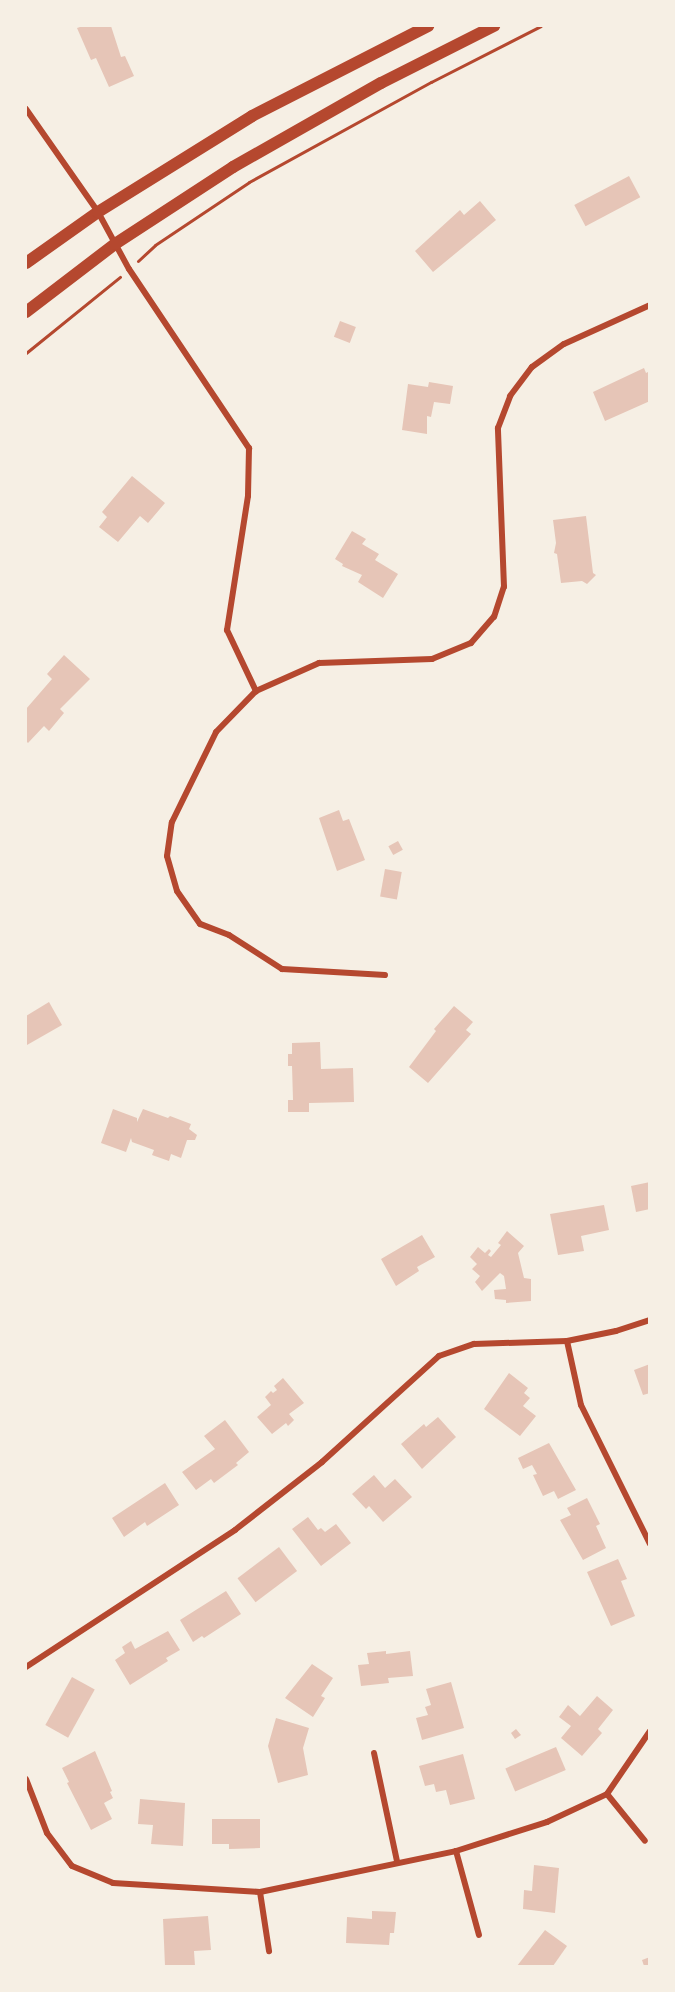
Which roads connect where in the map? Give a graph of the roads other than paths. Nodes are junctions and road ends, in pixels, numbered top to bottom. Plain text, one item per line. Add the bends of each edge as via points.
1 (428, 26) edge
2 (494, 26) edge
3 (26, 110) edge
4 (98, 212) junction
5 (115, 244) junction
6 (26, 262) edge
7 (650, 305) edge
8 (26, 312) edge
9 (256, 691) junction
10 (385, 975) dead end
11 (650, 1320) edge
12 (567, 1341) junction
13 (650, 1544) edge
14 (26, 1667) edge
15 (650, 1731) edge
16 (374, 1753) dead end
17 (26, 1779) edge
18 (606, 1794) junction
19 (645, 1841) dead end
20 (456, 1851) junction
21 (397, 1861) junction
22 (260, 1892) junction
23 (479, 1935) dead end
24 (269, 1951) dead end

1 - 4 main road via 252,116
2 - 5 main road via 381,83 233,167
3 - 4 street
4 - 5 street
4 - 6 main road
5 - 8 main road
5 - 9 street via 249,448 248,496 227,630
7 - 9 street via 564,344 532,367 510,396 498,428 504,587 494,617 471,643 432,659 319,663
9 - 10 street via 216,732 172,822 167,856 177,891 200,924 229,935 282,969
11 - 12 street
12 - 13 street via 581,1406
12 - 14 street via 474,1344 439,1356 322,1462 236,1530
15 - 18 street
16 - 21 street
17 - 22 street via 47,1833 72,1866 113,1883
18 - 19 street
18 - 20 street via 547,1822
20 - 21 street
20 - 23 street
21 - 22 street
22 - 24 street

